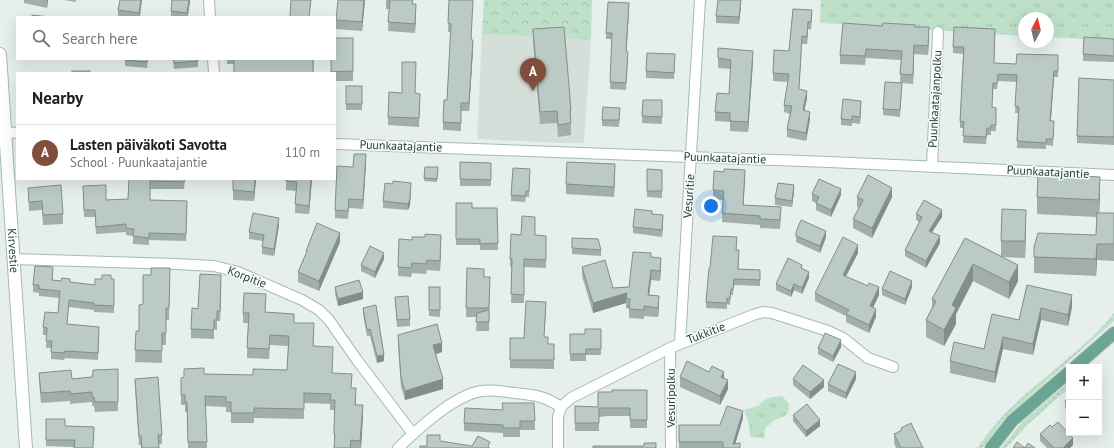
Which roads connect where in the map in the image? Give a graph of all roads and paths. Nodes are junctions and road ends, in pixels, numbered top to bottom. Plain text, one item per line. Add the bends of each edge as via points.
1 (209, 0) edge
2 (700, 0) edge
3 (210, 16) edge
4 (938, 32) dead end
5 (0, 54) edge
6 (213, 60) edge
7 (214, 72) edge
8 (11, 133) edge
9 (336, 144) edge
10 (692, 157) junction
11 (932, 166) junction
12 (1114, 175) edge
13 (14, 259) junction
14 (1114, 333) edge
15 (680, 344) junction
16 (670, 348) junction
17 (1078, 364) edge
18 (893, 368) dead end
19 (1066, 375) edge
20 (562, 407) junction
21 (413, 434) junction
22 (26, 448) edge
23 (398, 448) edge
24 (558, 448) edge
25 (671, 448) edge
26 (991, 448) edge

1 - 3 street
2 - 10 street, Vesuritie
4 - 11 street, Puunkaatajanpolku
5 - 8 street, Kirvestie
6 - 7 street
8 - 13 street, Kirvestie
9 - 10 street, Puunkaatajantie
10 - 11 street, Puunkaatajantie
10 - 15 street, Vesuritie
11 - 12 street, Puunkaatajantie
13 - 21 street, Korpitie via 214,266 238,272 302,300 319,310 329,320
13 - 22 street, Kirvestie
14 - 17 main road
15 - 16 street, Tukkitie
15 - 18 street, Tukkitie via 753,315 772,313 828,330 843,338 868,358
16 - 20 street, Tukkitie via 571,398
16 - 25 street, Vesuripolku
19 - 26 main road via 1012,421
20 - 21 street via 541,396 494,390 480,391 446,407
20 - 24 street via 558,417
21 - 23 street

